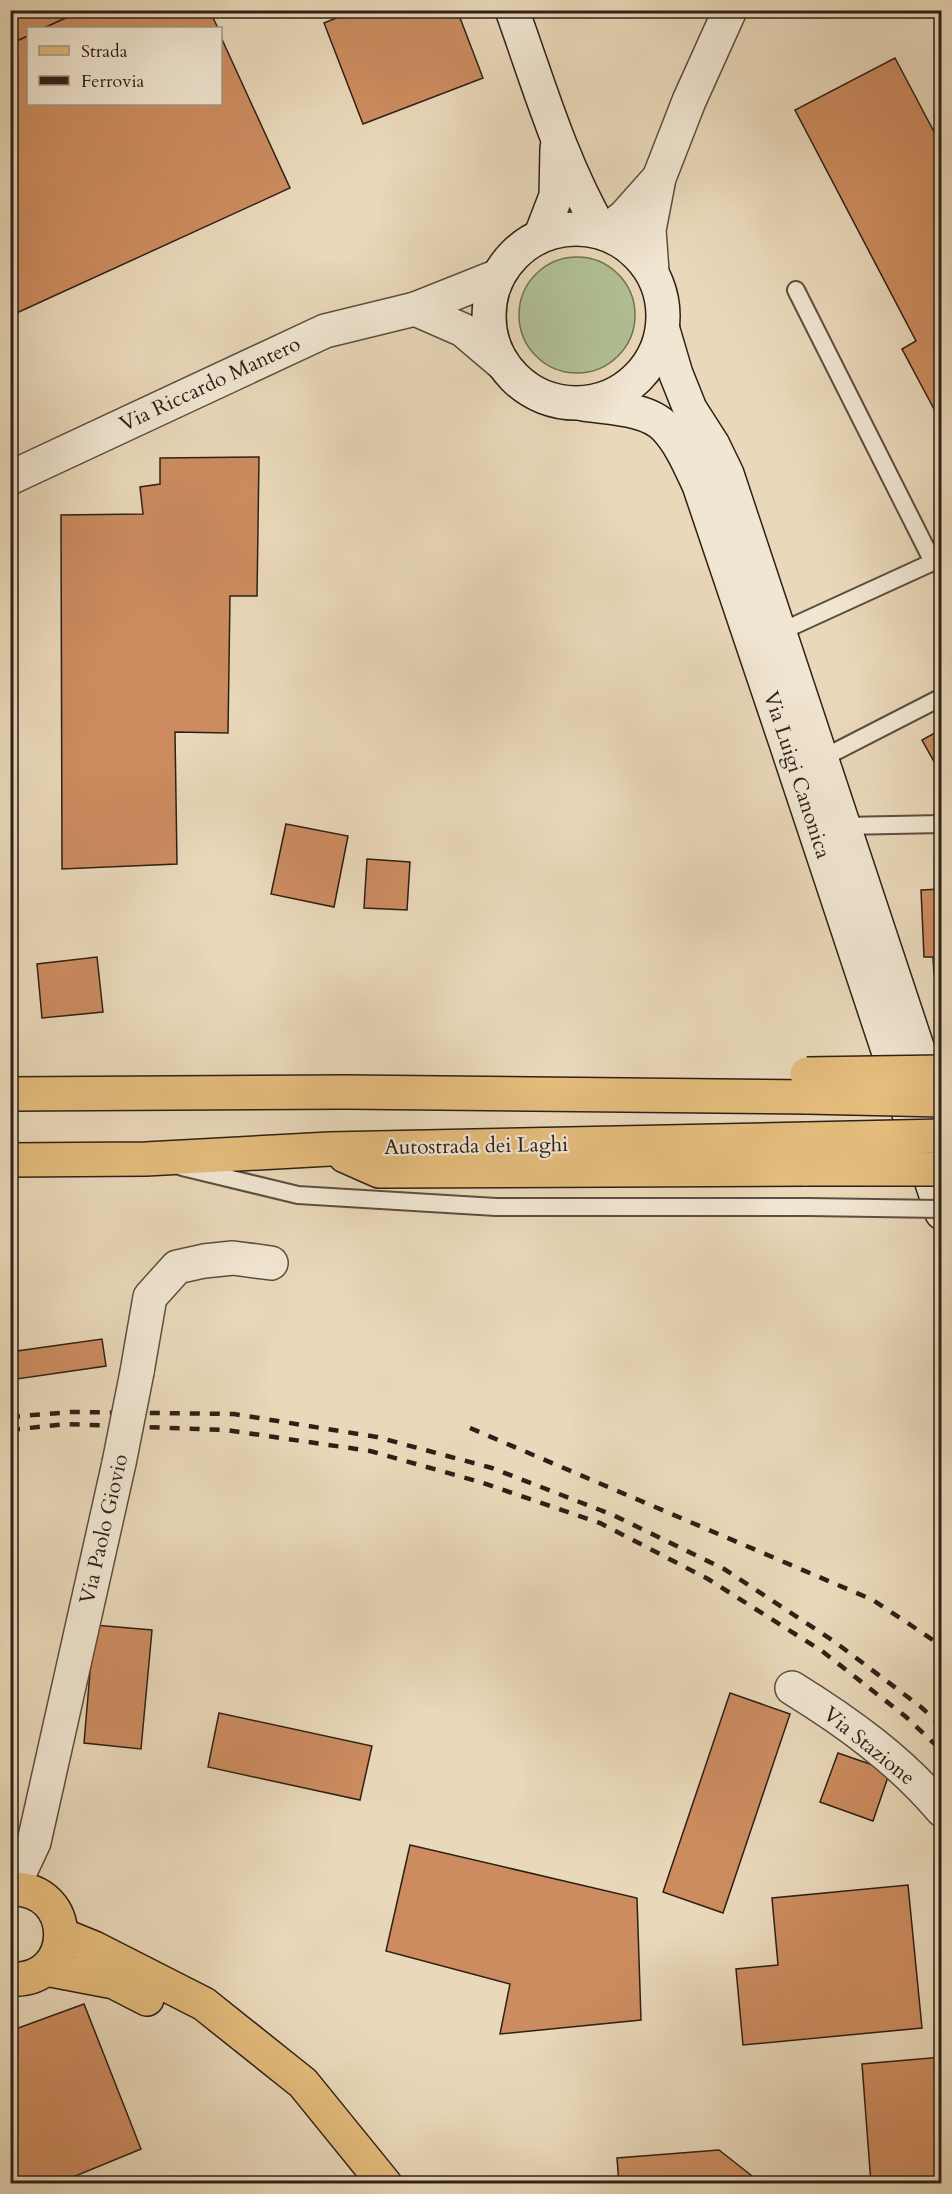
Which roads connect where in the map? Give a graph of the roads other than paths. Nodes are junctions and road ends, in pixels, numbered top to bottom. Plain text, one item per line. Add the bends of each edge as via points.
1 (512, 10) edge
2 (730, 10) edge
3 (557, 138) junction
4 (659, 178) junction
5 (602, 232) junction
6 (541, 235) junction
7 (652, 271) junction
8 (498, 276) junction
9 (796, 290) dead end
10 (415, 309) junction
11 (663, 330) junction
12 (503, 364) junction
13 (583, 404) junction
14 (10, 477) edge
15 (780, 632) junction
16 (942, 697) edge
17 (821, 759) junction
18 (942, 824) edge
19 (843, 826) junction
20 (942, 1072) edge
21 (807, 1086) junction
22 (10, 1095) edge
23 (942, 1100) edge
24 (942, 1122) edge
25 (942, 1136) edge
26 (807, 1154) junction
27 (146, 1159) junction
28 (10, 1160) edge
29 (942, 1169) edge
30 (942, 1211) edge
31 (272, 1263) dead end
32 (792, 1688) dead end
33 (942, 1810) edge
34 (11, 1889) edge
35 (62, 1935) junction
36 (46, 1969) junction
37 (10, 1978) edge
38 (360, 2184) edge
39 (385, 2184) edge

1 - 3 street
2 - 4 street
3 - 5 street via 584,202
3 - 6 street via 556,196
4 - 5 street via 625,216
4 - 7 street via 649,230
5 - 6 street via 570,228
5 - 7 street via 628,244
6 - 8 street via 515,252
7 - 11 street via 663,299
8 - 10 street, Via Riccardo Mantero
8 - 12 street via 489,306 490,336
9 - 15 lane via 933,562
10 - 12 street via 463,330
10 - 14 street, Via Riccardo Mantero via 325,331
11 - 13 street via 653,359 634,383 612,397
11 - 15 street, Via Luigi Canonica via 690,409 727,474
12 - 13 street via 525,387 552,401
13 - 30 street, Via Luigi Canonica via 647,416 666,427 699,485
15 - 17 street, Via Luigi Canonica
16 - 17 lane
17 - 19 street, Via Luigi Canonica
18 - 19 lane
19 - 24 street, Via Luigi Canonica
20 - 21 main road, bridge
21 - 22 main road
21 - 23 main road, bridge
25 - 26 main road, Autostrada dei Laghi, bridge
26 - 27 main road, Autostrada dei Laghi via 330,1149
26 - 29 main road, bridge
27 - 28 main road, Autostrada dei Laghi
27 - 30 lane, bridge via 297,1195 496,1207
31 - 34 street, Via Paolo Giovio, bridge via 233,1258 177,1266 150,1297 120,1463 34,1842
32 - 33 street, Via Stazione via 841,1718 888,1756
34 - 35 main road via 42,1896 60,1920
35 - 36 main road via 60,1948
35 - 39 main road via 204,2004 303,2083
36 - 37 main road via 34,1976
36 - 38 main road via 114,1982 208,2032 293,2102

